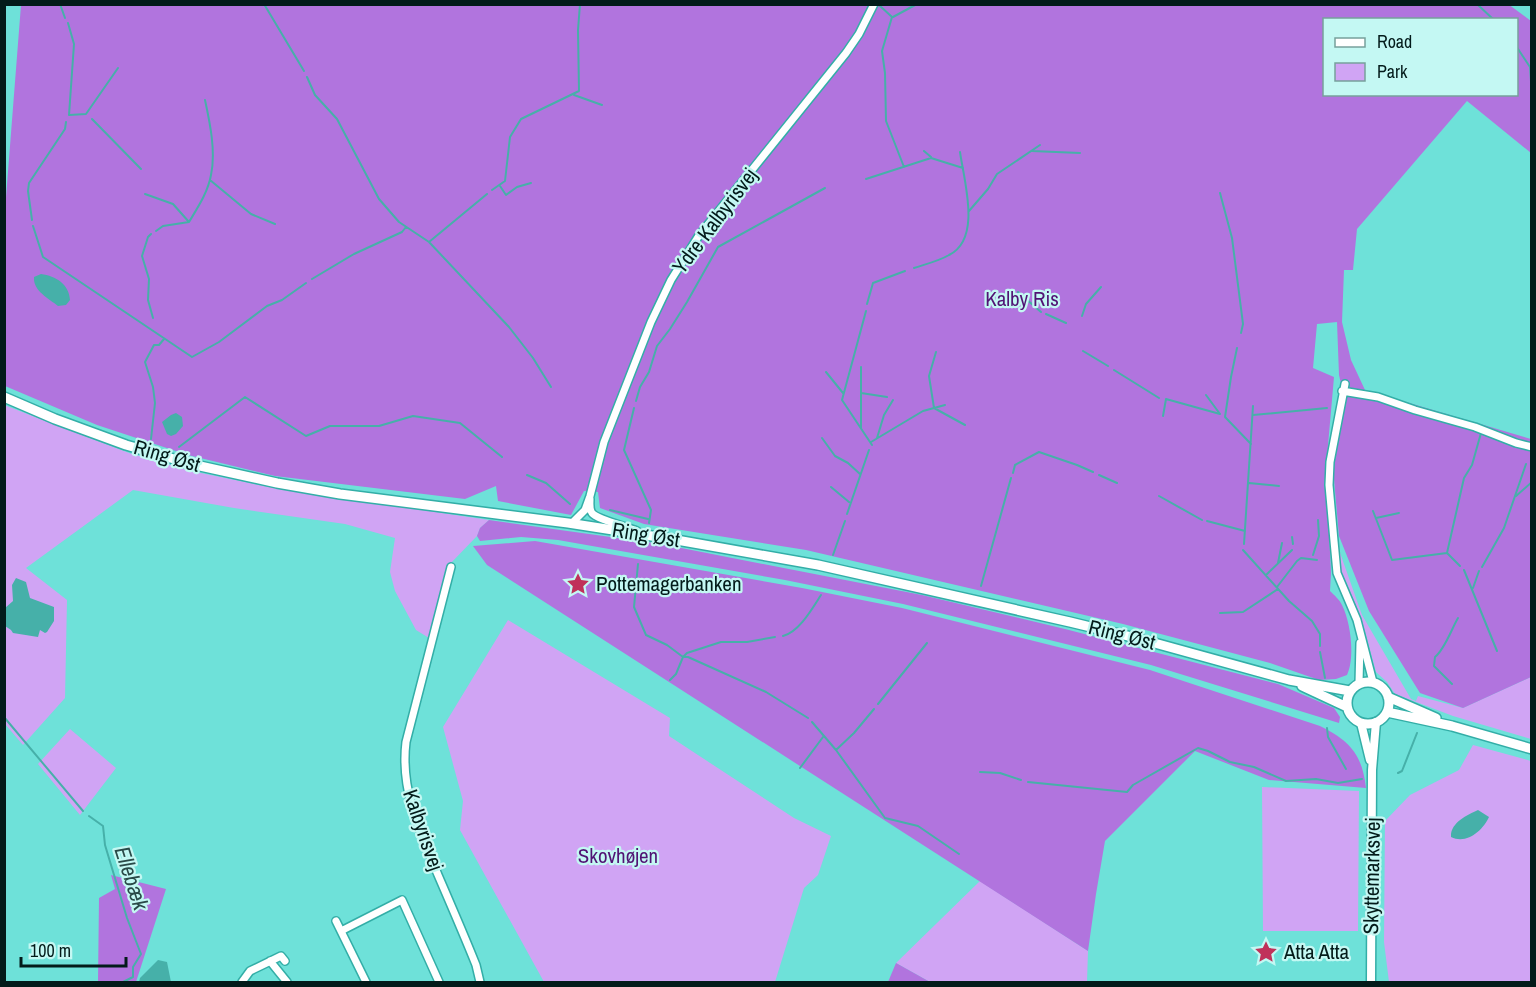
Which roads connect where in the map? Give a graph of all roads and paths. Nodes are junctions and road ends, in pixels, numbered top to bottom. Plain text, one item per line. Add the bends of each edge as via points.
1 (874, 4) edge
2 (4, 398) edge
3 (1532, 447) edge
4 (590, 496) junction
5 (572, 524) junction
6 (644, 535) junction
7 (451, 567) dead end
8 (1360, 635) junction
9 (1289, 680) junction
10 (1373, 682) junction
11 (1359, 683) junction
12 (1350, 692) junction
13 (1388, 697) junction
14 (1347, 707) junction
15 (1387, 712) junction
16 (1376, 722) junction
17 (1361, 723) junction
18 (1452, 726) junction
19 (1532, 749) edge
20 (1372, 770) junction
21 (336, 921) dead end
22 (341, 931) junction
23 (270, 961) junction
24 (285, 961) dead end
25 (242, 982) edge
26 (287, 982) edge
27 (366, 982) edge
28 (439, 982) edge
29 (480, 982) edge
30 (1371, 982) edge

1 - 4 street, Ydre Kalbyrisvej via 846,53 698,237 671,280 604,442
2 - 5 main road, Ring Øst via 126,444 213,469 340,494
3 - 8 street via 1343,388 1329,484 1337,573
4 - 5 street, Ydre Kalbyrisvej via 585,510
4 - 6 street via 596,517
5 - 6 main road, Ring Øst
6 - 9 main road, Ring Øst via 818,565 1047,616
7 - 29 street, Kalbyrisvej via 403,763 417,824
8 - 10 street
8 - 11 street
9 - 12 main road, Ring Øst
9 - 14 main road, Ring Øst
10 - 11 main road
10 - 13 main road
11 - 12 main road
12 - 14 main road
13 - 15 main road
13 - 18 main road
14 - 17 main road
15 - 16 main road
15 - 18 main road
16 - 17 main road
16 - 20 street, Skyttemarksvej
17 - 20 street, Skyttemarksvej
18 - 19 main road
20 - 30 street, Skyttemarksvej
21 - 22 street
22 - 27 street
22 - 28 street via 402,900
23 - 24 street via 281,956
23 - 25 street via 250,971
23 - 26 street

